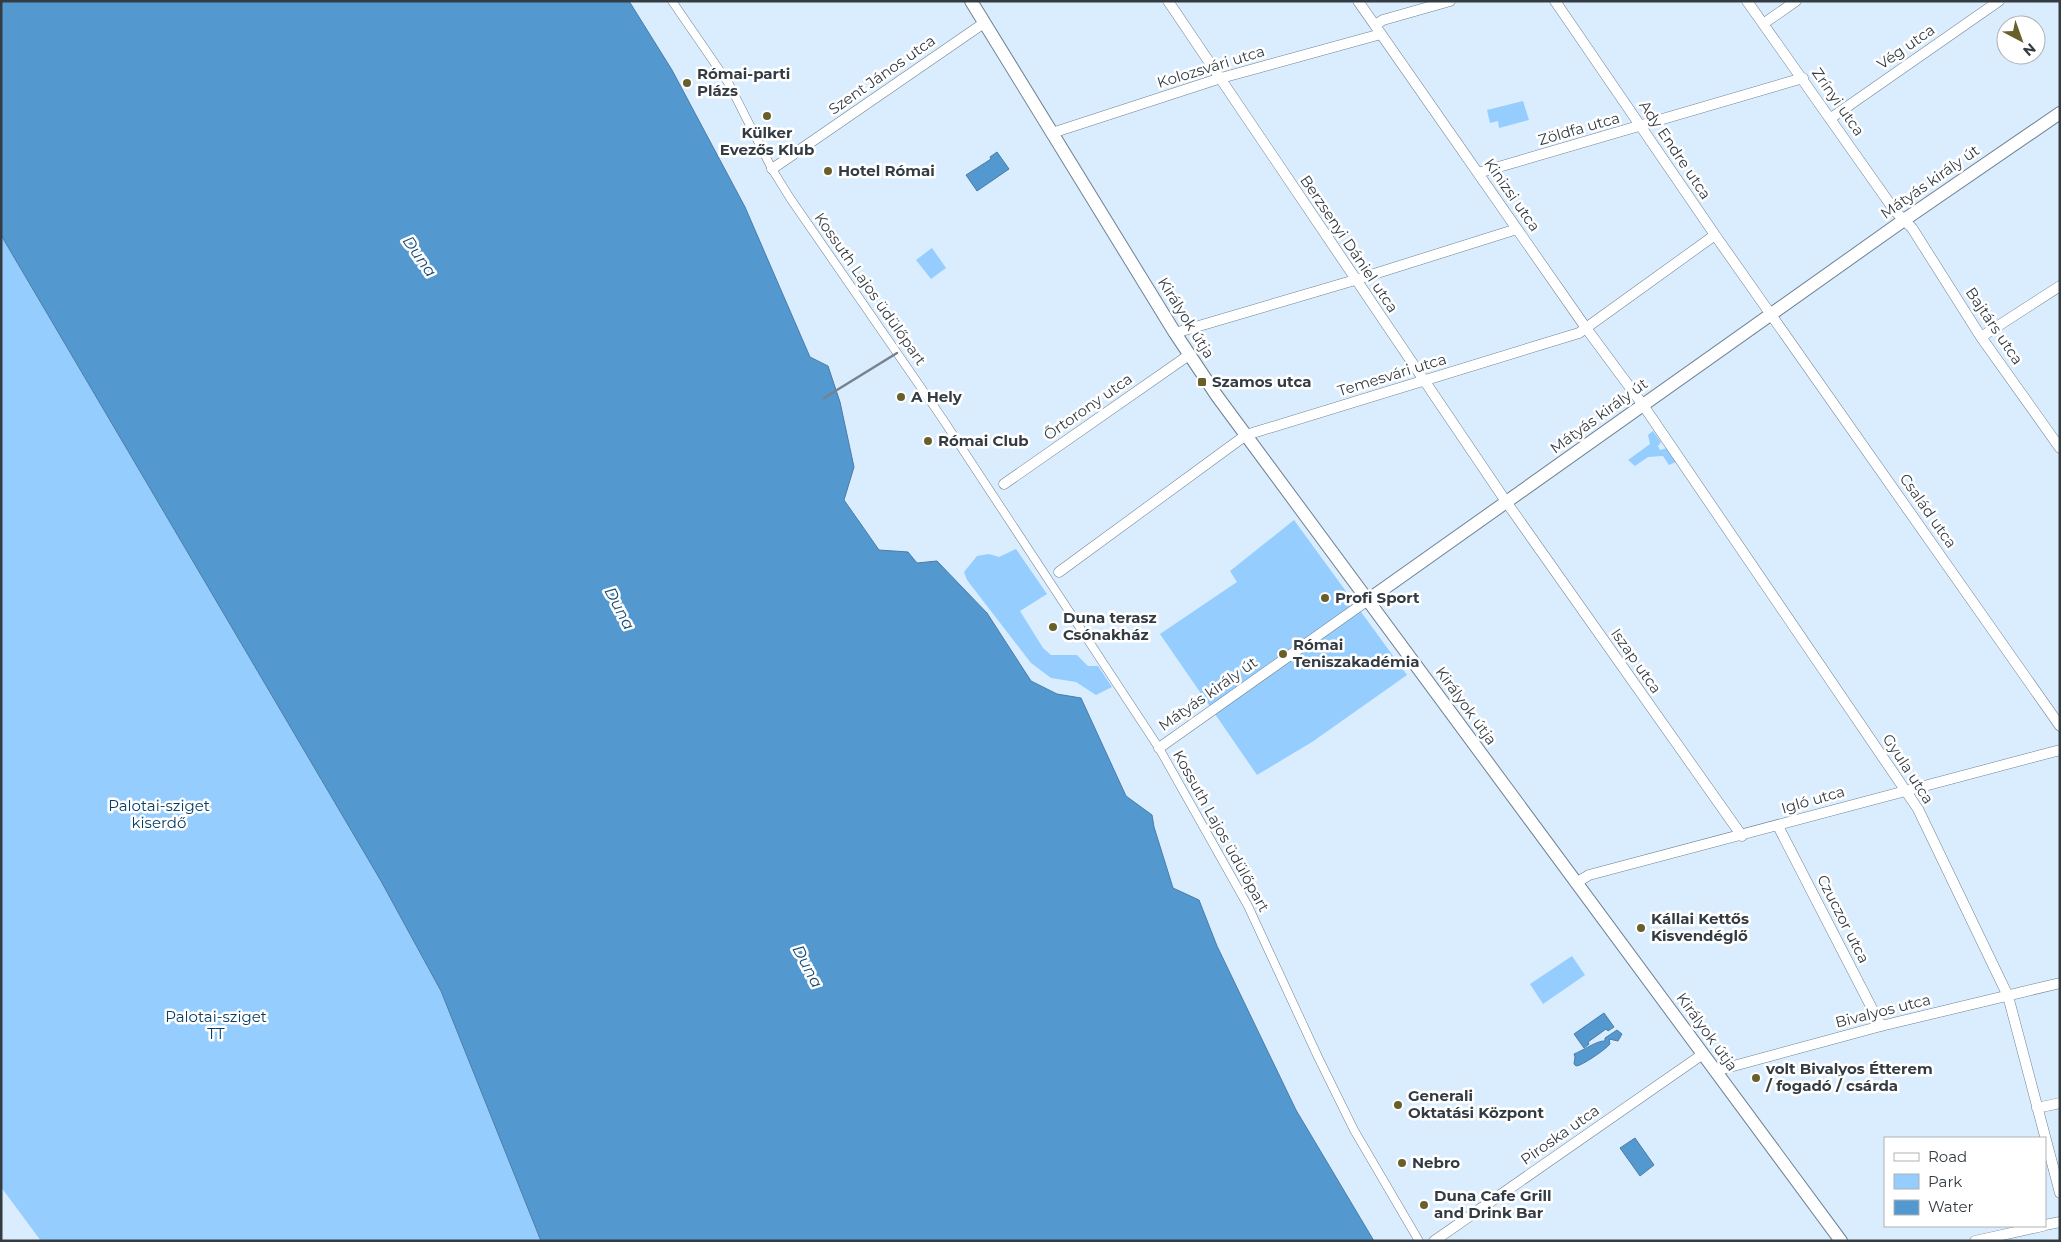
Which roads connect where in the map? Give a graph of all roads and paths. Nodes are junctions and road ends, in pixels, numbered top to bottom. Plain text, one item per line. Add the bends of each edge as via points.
1 (672, 1) edge
2 (971, 1) edge
3 (1168, 1) edge
4 (1358, 1) edge
5 (1450, 1) edge
6 (1555, 1) edge
7 (1747, 1) edge
8 (1796, 1) edge
9 (1999, 1) edge
10 (984, 23) junction
11 (1763, 24) junction
12 (1378, 29) junction
13 (1221, 78) junction
14 (1803, 78) junction
15 (2060, 113) edge
16 (1831, 118) junction
17 (1641, 126) junction
18 (1052, 132) junction
19 (772, 169) junction
20 (1478, 173) junction
21 (1904, 220) junction
22 (1517, 229) junction
23 (1715, 235) junction
24 (1355, 280) junction
25 (2060, 286) edge
26 (1771, 314) junction
27 (1586, 328) junction
28 (1175, 333) junction
29 (1982, 337) junction
30 (1189, 355) junction
31 (1424, 380) junction
32 (1643, 404) junction
33 (1246, 435) junction
34 (2060, 448) edge
35 (1004, 484) dead end
36 (1507, 503) junction
37 (1059, 572) dead end
38 (1368, 600) junction
39 (2060, 726) edge
40 (1159, 748) junction
41 (2060, 750) edge
42 (1906, 790) junction
43 (1778, 826) junction
44 (1742, 836) junction
45 (1576, 883) junction
46 (2060, 982) edge
47 (2008, 996) junction
48 (1881, 1026) junction
49 (1703, 1054) junction
50 (1715, 1071) junction
51 (2060, 1103) edge
52 (2038, 1108) junction
53 (2046, 1137) edge
54 (2046, 1139) edge
55 (2060, 1193) edge
56 (2060, 1222) edge
57 (2046, 1226) edge
58 (2039, 1227) edge
59 (1419, 1241) edge
60 (1434, 1241) edge
61 (1841, 1241) edge
62 (1975, 1241) edge

1 - 19 street, Kossuth Lajos üdülőpart via 729,84
2 - 10 street, Királyok útja
3 - 13 street, Berzsenyi Dániel utca
4 - 12 street, Kinizsi utca
5 - 12 street, Kolozsvári utca via 1382,20
6 - 17 street, Ady Endre utca
7 - 11 street, Zrínyi utca
8 - 11 street
9 - 16 street, Vég utca
10 - 18 street, Királyok útja
10 - 19 street, Szent János utca
11 - 14 street, Zrínyi utca
12 - 13 street, Kolozsvári utca
12 - 20 street, Kinizsi utca
13 - 18 street, Kolozsvári utca
13 - 24 street, Berzsenyi Dániel utca
14 - 16 street, Zrínyi utca
14 - 17 street, Zöldfa utca
15 - 21 street, Mátyás király út
16 - 21 street, Zrínyi utca
17 - 20 street, Zöldfa utca
17 - 23 street, Ady Endre utca
18 - 28 street, Királyok útja
19 - 40 street, Kossuth Lajos üdülőpart via 942,418
20 - 22 street, Kinizsi utca
21 - 26 street, Mátyás király út
21 - 29 street, Bajtárs utca
22 - 24 street
22 - 27 street, Kinizsi utca
23 - 26 street, Ady Endre utca
23 - 27 street, Temesvári utca
24 - 28 street
24 - 31 street, Berzsenyi Dániel utca
25 - 29 street
26 - 32 street, Mátyás király út
26 - 39 street, Család utca
27 - 31 street, Temesvári utca via 1579,334
27 - 32 street, Kinizsi utca
28 - 30 street, Királyok útja
29 - 34 street, Bajtárs utca
30 - 33 street, Királyok útja
30 - 35 street, Őrtorony utca
31 - 33 street, Temesvári utca
31 - 36 street, Berzsenyi Dániel utca
32 - 36 street, Mátyás király út
32 - 42 street, Gyula utca
33 - 37 street, Temesvári utca
33 - 38 street, Királyok útja
36 - 38 street, Mátyás király út
36 - 44 street, Iszap utca
38 - 40 street, Mátyás király út
38 - 45 street, Királyok útja
40 - 59 street, Kossuth Lajos üdülőpart via 1248,906 1354,1130
41 - 42 street, Igló utca
42 - 43 street, Igló utca
42 - 47 street, Gyula utca
43 - 44 street, Igló utca
43 - 48 street, Czuczor utca
44 - 45 street, Igló utca via 1589,875
45 - 49 street, Királyok útja
46 - 47 street, Bivalyos utca
47 - 48 street, Bivalyos utca
47 - 52 street, Gyula utca
48 - 50 street, Bivalyos utca
49 - 50 street, Királyok útja
49 - 60 street, Piroska utca
50 - 61 street, Királyok útja
51 - 52 street
52 - 53 street, Gyula utca
54 - 55 street, Gyula utca
56 - 57 street
58 - 62 street

